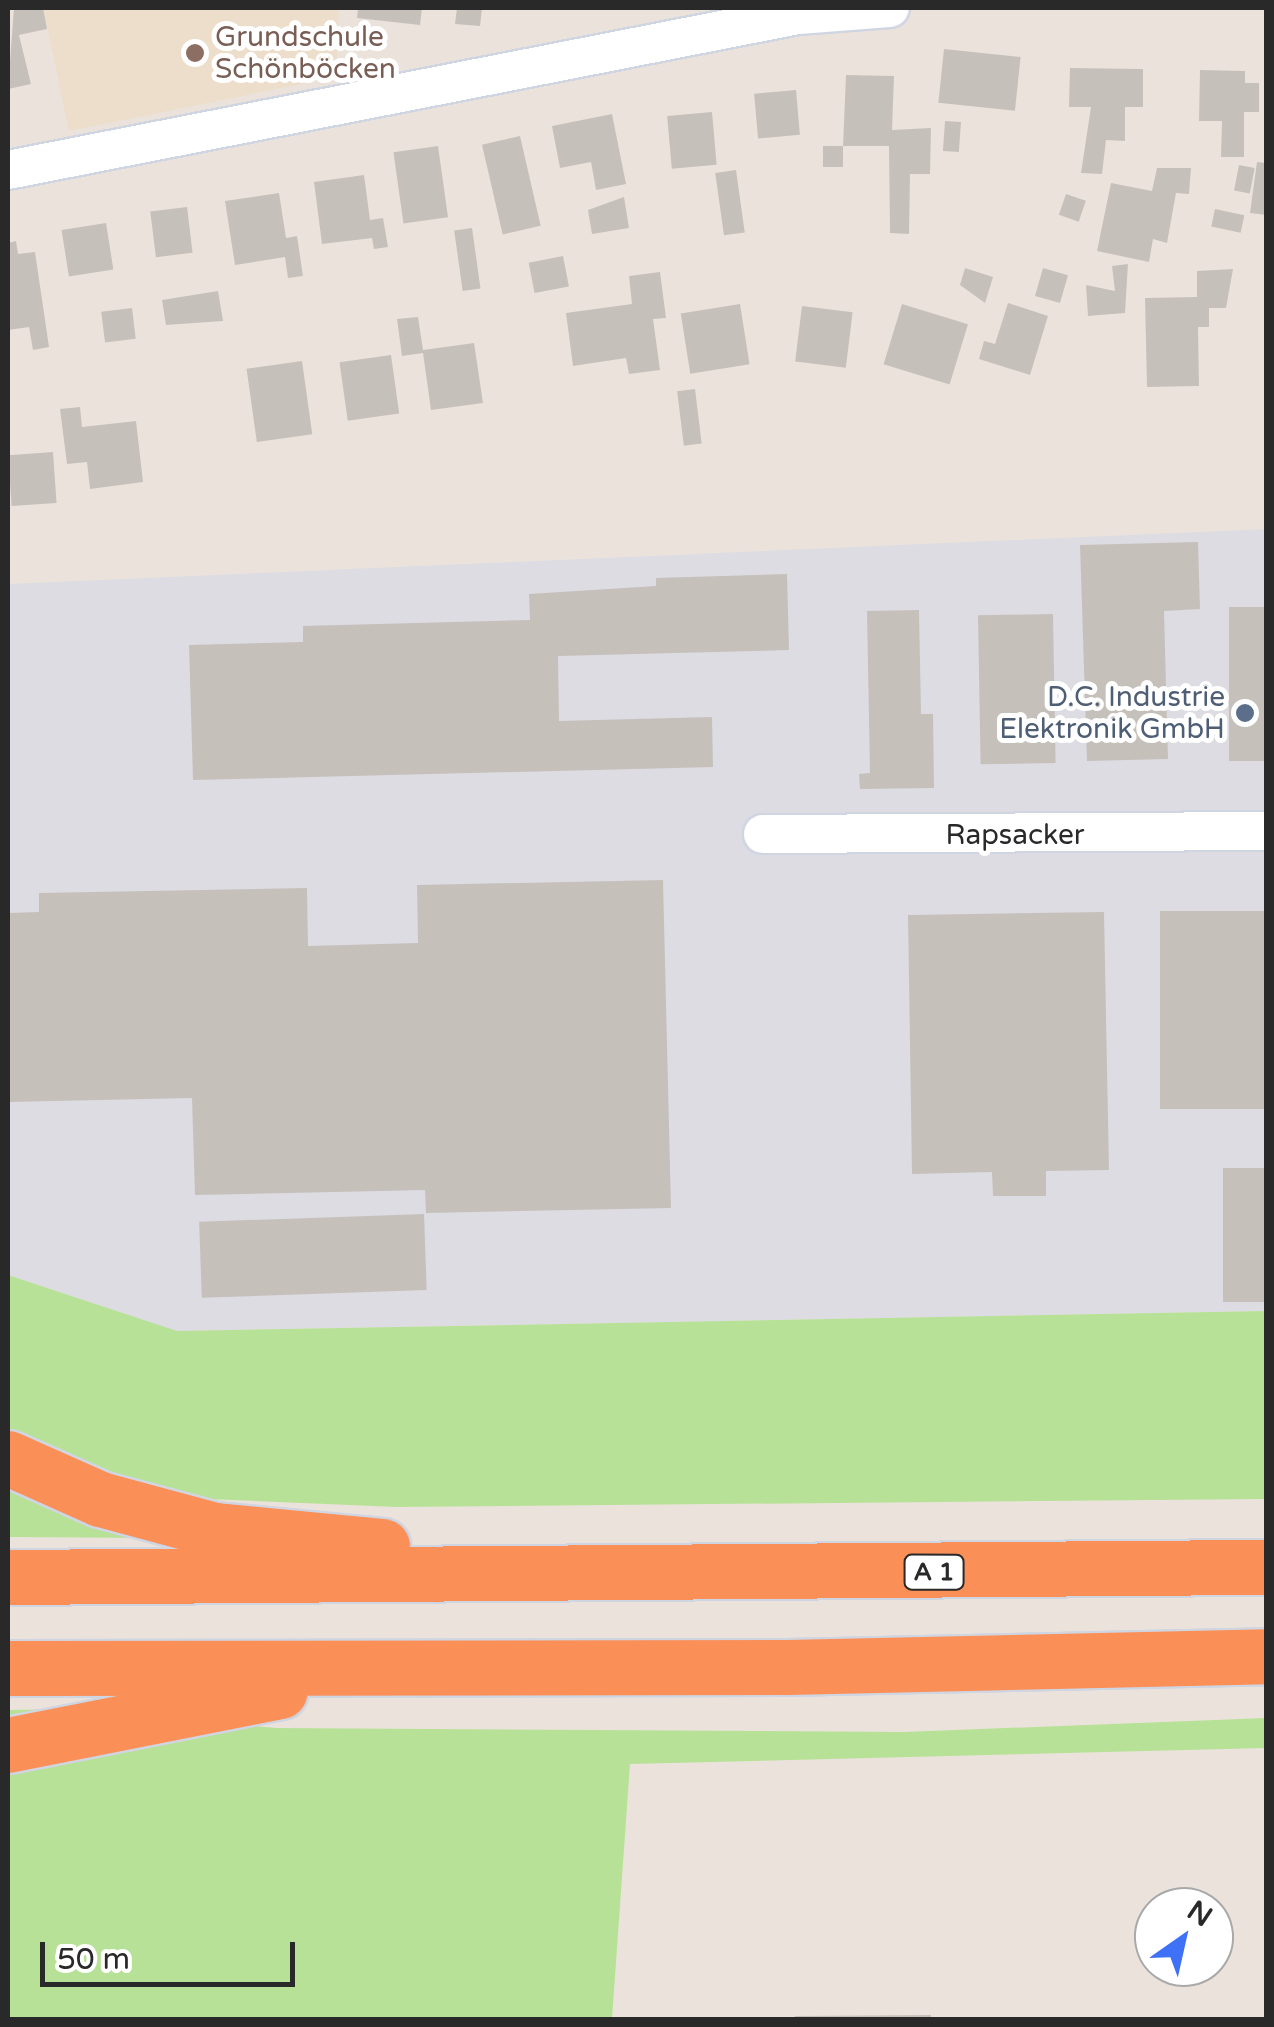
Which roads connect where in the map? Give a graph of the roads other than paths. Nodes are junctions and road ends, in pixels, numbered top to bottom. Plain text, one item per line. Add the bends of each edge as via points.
1 (890, 8) edge
2 (8, 170) edge
3 (1266, 831) edge
4 (762, 834) dead end
5 (8, 1458) edge
6 (1266, 1568) edge
7 (8, 1577) edge
8 (602, 1577) junction
9 (1266, 1656) edge
10 (8, 1668) edge
11 (390, 1668) junction
12 (8, 1745) edge

1 - 2 street via 798,14
3 - 4 street, Rapsacker
5 - 8 highway via 100,1499 215,1530 446,1552
6 - 8 highway, A 1
7 - 8 highway, A 1
9 - 11 highway
10 - 11 highway
11 - 12 highway

